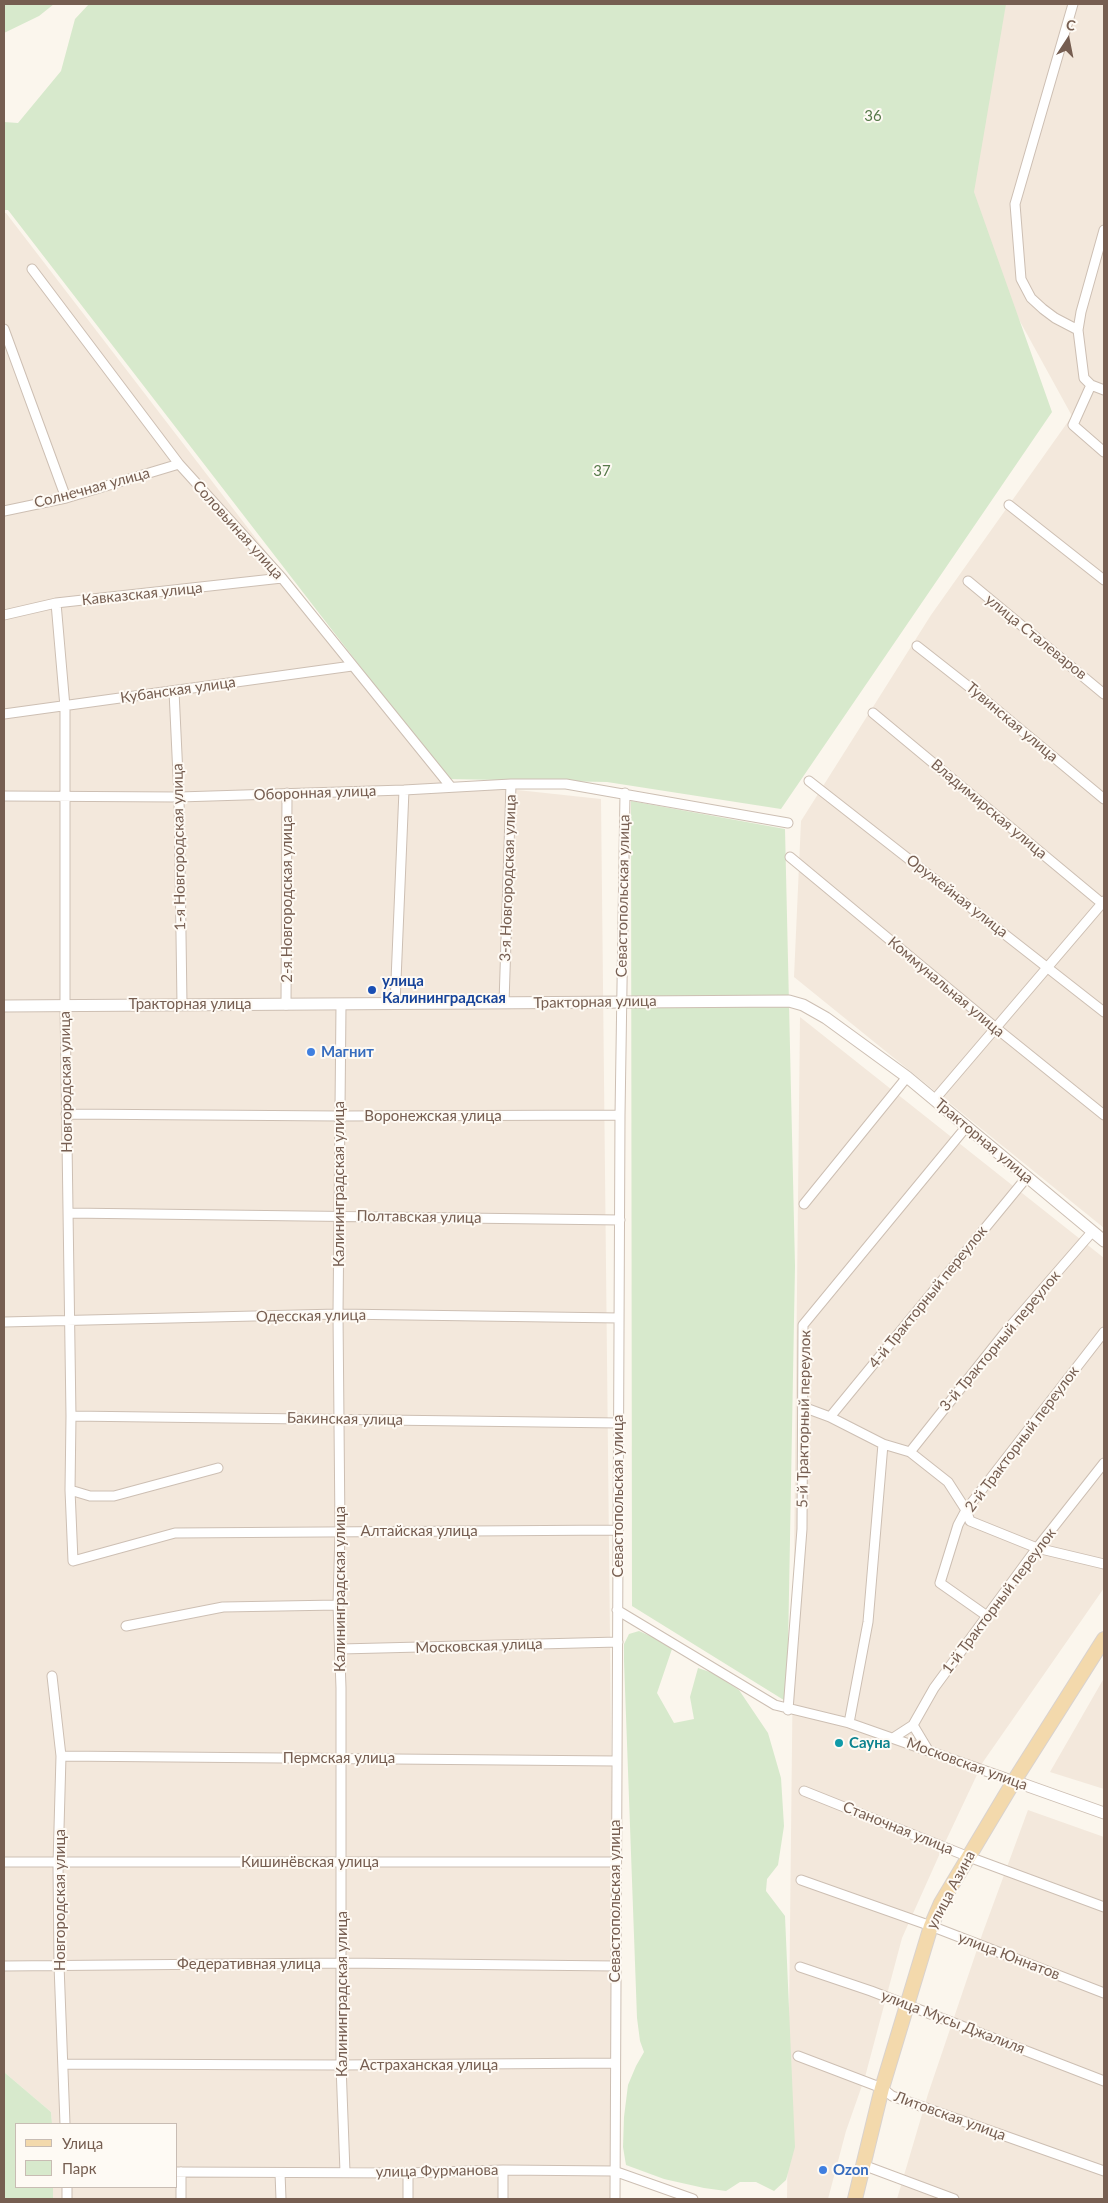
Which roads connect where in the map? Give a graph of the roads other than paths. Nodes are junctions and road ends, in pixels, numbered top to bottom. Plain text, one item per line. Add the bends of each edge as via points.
1 (1073, 4) edge
2 (1104, 230) edge
3 (32, 269) dead end
4 (4, 329) edge
5 (1078, 330) junction
6 (1091, 385) junction
7 (1104, 390) edge
8 (1104, 452) edge
9 (179, 464) junction
10 (66, 498) junction
11 (1009, 505) dead end
12 (4, 511) edge
13 (282, 578) junction
14 (1104, 580) edge
15 (968, 581) dead end
16 (56, 603) junction
17 (4, 615) edge
18 (917, 646) dead end
19 (352, 666) junction
20 (174, 691) junction
21 (1104, 694) edge
22 (65, 707) junction
23 (873, 713) dead end
24 (4, 714) edge
25 (809, 781) dead end
26 (510, 784) junction
27 (451, 787) junction
28 (404, 790) junction
29 (288, 793) junction
30 (625, 793) junction
31 (4, 796) edge
32 (66, 796) junction
33 (179, 797) junction
34 (1104, 798) edge
35 (788, 823) dead end
36 (790, 857) dead end
37 (1104, 903) edge
38 (1048, 967) junction
39 (622, 1001) junction
40 (504, 1003) junction
41 (65, 1004) junction
42 (182, 1004) junction
43 (395, 1004) junction
44 (286, 1005) junction
45 (342, 1005) junction
46 (4, 1006) edge
47 (1104, 1012) edge
48 (996, 1028) junction
49 (907, 1077) junction
50 (935, 1098) junction
51 (66, 1114) junction
52 (620, 1115) junction
53 (1104, 1115) edge
54 (339, 1116) junction
55 (967, 1126) junction
56 (1027, 1177) junction
57 (804, 1204) dead end
58 (68, 1213) junction
59 (340, 1216) junction
60 (620, 1220) junction
61 (1092, 1232) junction
62 (1104, 1241) edge
63 (338, 1314) junction
64 (619, 1318) junction
65 (70, 1320) junction
66 (4, 1322) edge
67 (1104, 1332) edge
68 (803, 1407) junction
69 (71, 1416) junction
70 (830, 1417) junction
71 (338, 1419) junction
72 (619, 1423) junction
73 (883, 1444) junction
74 (910, 1452) junction
75 (1104, 1463) edge
76 (218, 1468) dead end
77 (70, 1490) junction
78 (966, 1510) junction
79 (618, 1530) junction
80 (340, 1531) junction
81 (1037, 1548) junction
82 (73, 1561) joint
83 (1104, 1564) edge
84 (338, 1605) junction
85 (617, 1610) junction
86 (987, 1616) junction
87 (126, 1626) dead end
88 (1104, 1639) edge
89 (618, 1642) junction
90 (340, 1649) junction
91 (52, 1676) dead end
92 (788, 1710) junction
93 (849, 1723) junction
94 (912, 1725) junction
95 (894, 1738) junction
96 (928, 1750) junction
97 (61, 1756) junction
98 (340, 1758) junction
99 (616, 1761) junction
100 (1014, 1781) junction
101 (804, 1791) dead end
102 (1104, 1813) edge
103 (969, 1857) junction
104 (341, 1861) junction
105 (4, 1862) edge
106 (616, 1862) junction
107 (58, 1864) junction
108 (801, 1880) dead end
109 (1104, 1907) edge
110 (930, 1926) junction
111 (342, 1963) junction
112 (59, 1965) junction
113 (4, 1966) edge
114 (615, 1966) junction
115 (800, 1967) dead end
116 (1104, 1993) edge
117 (906, 2004) junction
118 (798, 2056) dead end
119 (614, 2063) junction
120 (63, 2064) junction
121 (342, 2065) junction
122 (1104, 2081) edge
123 (882, 2088) junction
124 (65, 2123) edge
125 (863, 2165) junction
126 (503, 2170) junction
127 (614, 2171) junction
128 (1104, 2171) edge
129 (178, 2172) edge
130 (345, 2172) junction
131 (280, 2173) junction
132 (408, 2173) junction
133 (181, 2199) edge
134 (281, 2199) edge
135 (408, 2199) edge
136 (503, 2199) edge
137 (614, 2199) edge
138 (693, 2199) edge
139 (855, 2199) edge
140 (954, 2199) edge

1 - 5 street via 1015,204 1021,279 1031,298 1043,309
2 - 5 street
3 - 9 street, Соловьиная улица
4 - 10 street
5 - 6 street via 1084,378
6 - 7 street
6 - 8 street via 1073,425
9 - 10 street, Солнечная улица
9 - 13 street, Соловьиная улица
10 - 12 street, Солнечная улица
11 - 14 street
13 - 16 street, Кавказская улица
13 - 19 street, Соловьиная улица
15 - 21 street, улица Сталеваров
16 - 17 street, Кавказская улица
16 - 22 street, Новгородская улица
18 - 34 street, Тувинская улица
19 - 20 street, Кубанская улица
19 - 27 street, Соловьиная улица
20 - 22 street, Кубанская улица
20 - 33 street, 1-я Новгородская улица
22 - 24 street, Кубанская улица
22 - 32 street, Новгородская улица
23 - 37 street, Владимирская улица
25 - 38 street, Оружейная улица
26 - 27 street, Оборонная улица
26 - 30 street, Оборонная улица via 566,784
26 - 40 street, 3-я Новгородская улица
27 - 28 street, Оборонная улица
28 - 29 street, Оборонная улица
28 - 43 street
29 - 33 street, Оборонная улица
29 - 44 street, 2-я Новгородская улица
30 - 35 street, Оборонная улица
30 - 39 street, Севастопольская улица
31 - 32 street, Оборонная улица
32 - 33 street, Оборонная улица
32 - 41 street, Новгородская улица
33 - 42 street, 1-я Новгородская улица
36 - 48 street, Коммунальная улица
37 - 38 street
38 - 47 street, Оружейная улица
38 - 48 street
39 - 40 street, Тракторная улица
39 - 49 street, Тракторная улица via 789,1001 803,1004
39 - 52 street, Севастопольская улица
40 - 43 street, Тракторная улица
41 - 42 street, Тракторная улица
41 - 46 street, Тракторная улица
41 - 51 street, Новгородская улица
42 - 44 street, Тракторная улица
43 - 45 street, Тракторная улица
44 - 45 street, Тракторная улица
45 - 54 street, Калининградская улица
48 - 50 street
48 - 53 street, Коммунальная улица
49 - 50 street, Тракторная улица
49 - 57 street
50 - 55 street, Тракторная улица
51 - 54 street, Воронежская улица
51 - 58 street, Новгородская улица
52 - 54 street, Воронежская улица
52 - 60 street, Севастопольская улица
54 - 59 street, Калининградская улица
55 - 56 street, Тракторная улица
55 - 68 street, 5-й Тракторный переулок via 803,1325
56 - 61 street, Тракторная улица
56 - 70 street, 4-й Тракторный переулок
58 - 59 street, Полтавская улица
58 - 65 street, Новгородская улица
59 - 60 street, Полтавская улица
59 - 63 street, Калининградская улица
60 - 64 street, Севастопольская улица
61 - 62 street, Тракторная улица
61 - 74 street, 3-й Тракторный переулок via 1007,1330
63 - 64 street, Одесская улица
63 - 65 street, Одесская улица
63 - 71 street, Калининградская улица
64 - 72 street, Севастопольская улица
65 - 66 street, Одесская улица
65 - 69 street, Новгородская улица
67 - 78 street, 2-й Тракторный переулок
68 - 70 street
68 - 92 street, 5-й Тракторный переулок via 802,1529
69 - 71 street, Бакинская улица
69 - 77 street, Новгородская улица
70 - 73 street
71 - 72 street, Бакинская улица
71 - 80 street, Калининградская улица
72 - 79 street, Севастопольская улица
73 - 74 street
73 - 93 street via 868,1622
74 - 78 street via 948,1482
75 - 81 street, 1-й Тракторный переулок
76 - 77 street via 114,1496 90,1496
77 - 82 street, Новгородская улица
78 - 81 street via 970,1521
78 - 86 street, 2-й Тракторный переулок via 958,1525 940,1584
79 - 80 street, Алтайская улица
79 - 85 street, Севастопольская улица
80 - 82 street, Алтайская улица via 175,1533
80 - 84 street, Калининградская улица
81 - 83 street
81 - 86 street, 1-й Тракторный переулок
84 - 87 street via 222,1607
84 - 90 street, Калининградская улица
85 - 89 street, Севастопольская улица
85 - 92 street, Московская улица
86 - 94 street, 1-й Тракторный переулок via 934,1688
88 - 100 main road, улица Азина
89 - 90 street, Московская улица
89 - 99 street, Севастопольская улица
90 - 98 street, Калининградская улица
91 - 97 street, Новгородская улица
92 - 93 street, Московская улица
93 - 95 street, Московская улица
94 - 95 street, 1-й Тракторный переулок
94 - 96 street
95 - 96 street, Московская улица
96 - 100 street, Московская улица
97 - 98 street, Пермская улица
97 - 107 street, Новгородская улица
98 - 99 street, Пермская улица
98 - 104 street, Калининградская улица
99 - 106 street, Севастопольская улица
100 - 102 street, Московская улица
100 - 103 main road, улица Азина
101 - 103 street, Станочная улица
103 - 109 street, Станочная улица
103 - 110 main road, улица Азина
104 - 106 street, Кишинёвская улица
104 - 107 street, Кишинёвская улица
104 - 111 street, Калининградская улица
105 - 107 street, Кишинёвская улица
106 - 114 street, Севастопольская улица
107 - 112 street, Новгородская улица
108 - 110 street, улица Юннатов
110 - 116 street, улица Юннатов
110 - 117 main road, улица Азина
111 - 112 street, Федеративная улица
111 - 114 street, Федеративная улица
111 - 121 street, Калининградская улица
112 - 113 street, Федеративная улица
112 - 120 street, Новгородская улица
114 - 119 street, Севастопольская улица
115 - 117 street, улица Мусы Джалиля
117 - 122 street, улица Мусы Джалиля
117 - 123 main road, улица Азина
118 - 123 street, Литовская улица
119 - 121 street, Астраханская улица
119 - 127 street, Севастопольская улица
120 - 121 street, Астраханская улица
120 - 124 street, Новгородская улица
121 - 130 street, Калининградская улица
123 - 125 main road, улица Азина
123 - 128 street, Литовская улица via 892,2096
125 - 139 main road, улица Азина
125 - 140 street
126 - 127 street, улица Фурманова
126 - 132 street, улица Фурманова
126 - 136 street
127 - 137 street, Севастопольская улица
127 - 138 street, улица Фурманова
129 - 131 street, улица Фурманова
129 - 133 street
130 - 131 street, улица Фурманова
130 - 132 street, улица Фурманова
131 - 134 street
132 - 135 street

